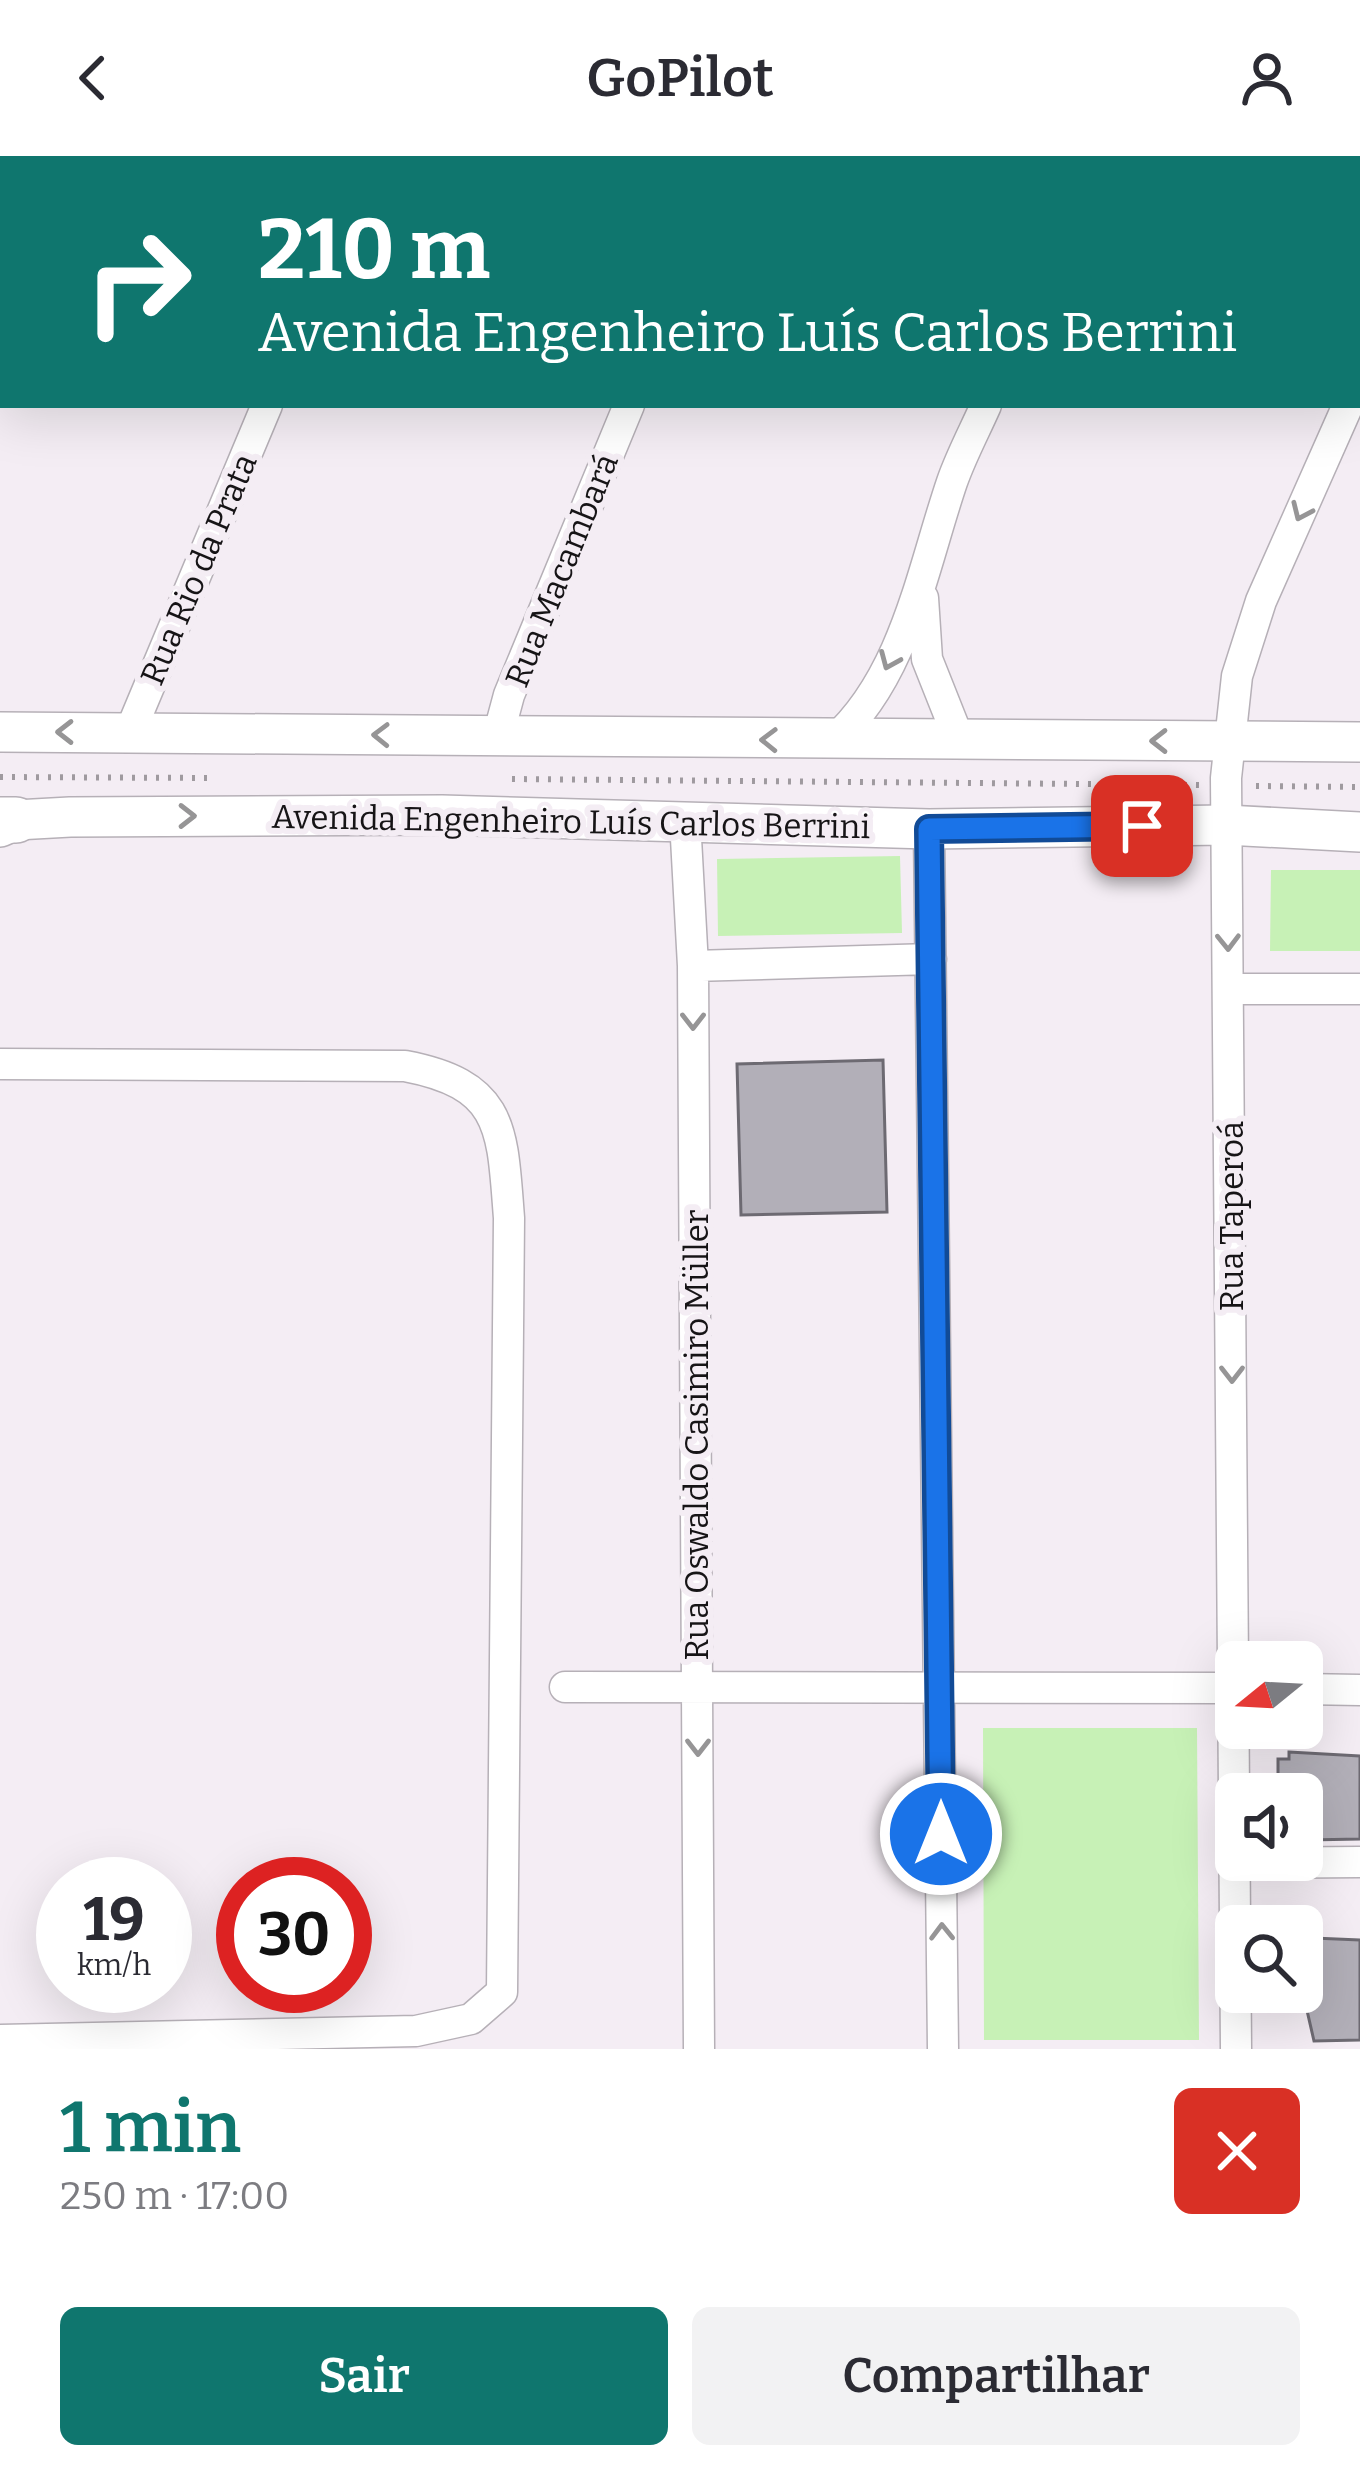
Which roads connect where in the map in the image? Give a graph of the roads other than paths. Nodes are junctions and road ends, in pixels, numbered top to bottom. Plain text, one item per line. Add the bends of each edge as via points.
1 (266, 408) edge
2 (628, 408) edge
3 (985, 408) edge
4 (1347, 408) edge
5 (926, 570) junction
6 (0, 732) edge
7 (130, 732) junction
8 (498, 736) junction
9 (1231, 740) junction
10 (832, 741) junction
11 (960, 742) junction
12 (1360, 742) edge
13 (4, 819) edge
14 (685, 820) junction
15 (1226, 826) junction
16 (929, 829) junction
17 (1360, 832) edge
18 (931, 959) junction
19 (693, 966) junction
20 (1229, 989) junction
21 (1360, 989) edge
22 (0, 1064) edge
23 (1235, 1641) edge
24 (565, 1687) dead end
25 (940, 1687) junction
26 (697, 1688) junction
27 (1215, 1688) edge
28 (1323, 1689) edge
29 (1360, 1690) edge
30 (1323, 1862) edge
31 (1360, 1862) edge
32 (1235, 1881) edge
33 (0, 2041) edge
34 (699, 2049) edge
35 (943, 2049) edge
36 (1236, 2049) edge

1 - 7 street, Rua Rio da Prata
2 - 8 street, Rua Macambará
3 - 5 street
4 -> 9 street, Rua Taperoá via 1262,601 1237,676
5 -> 10 street via 880,682
5 - 11 street via 927,659
7 -> 6 main road
8 -> 7 main road
10 -> 8 main road
9 -> 11 main road
9 - 12 main road
9 - 15 street, Rua Taperoá
10 - 11 main road
13 -> 14 main road, Avenida Engenheiro Luís Carlos Berrini
14 - 16 main road, Avenida Engenheiro Luís Carlos Berrini
14 - 19 street, Rua Oswaldo Casimiro Müller
15 - 16 main road, Avenida Engenheiro Luís Carlos Berrini
15 - 17 main road, Avenida Engenheiro Luís Carlos Berrini
15 -> 20 street, Rua Taperoá
16 - 18 street
18 - 19 street
18 - 25 street
19 -> 26 street, Rua Oswaldo Casimiro Müller
20 - 21 street
20 -> 23 street, Rua Taperoá
22 - 33 street via 405,1066 444,1073 488,1103 502,1139 508,1329 502,1992 471,2019 416,2031
24 - 26 street
25 - 26 street
25 - 27 street
35 -> 25 street
26 -> 34 street, Rua Oswaldo Casimiro Müller
28 - 29 street
30 - 31 street
32 - 36 street, Rua Taperoá

